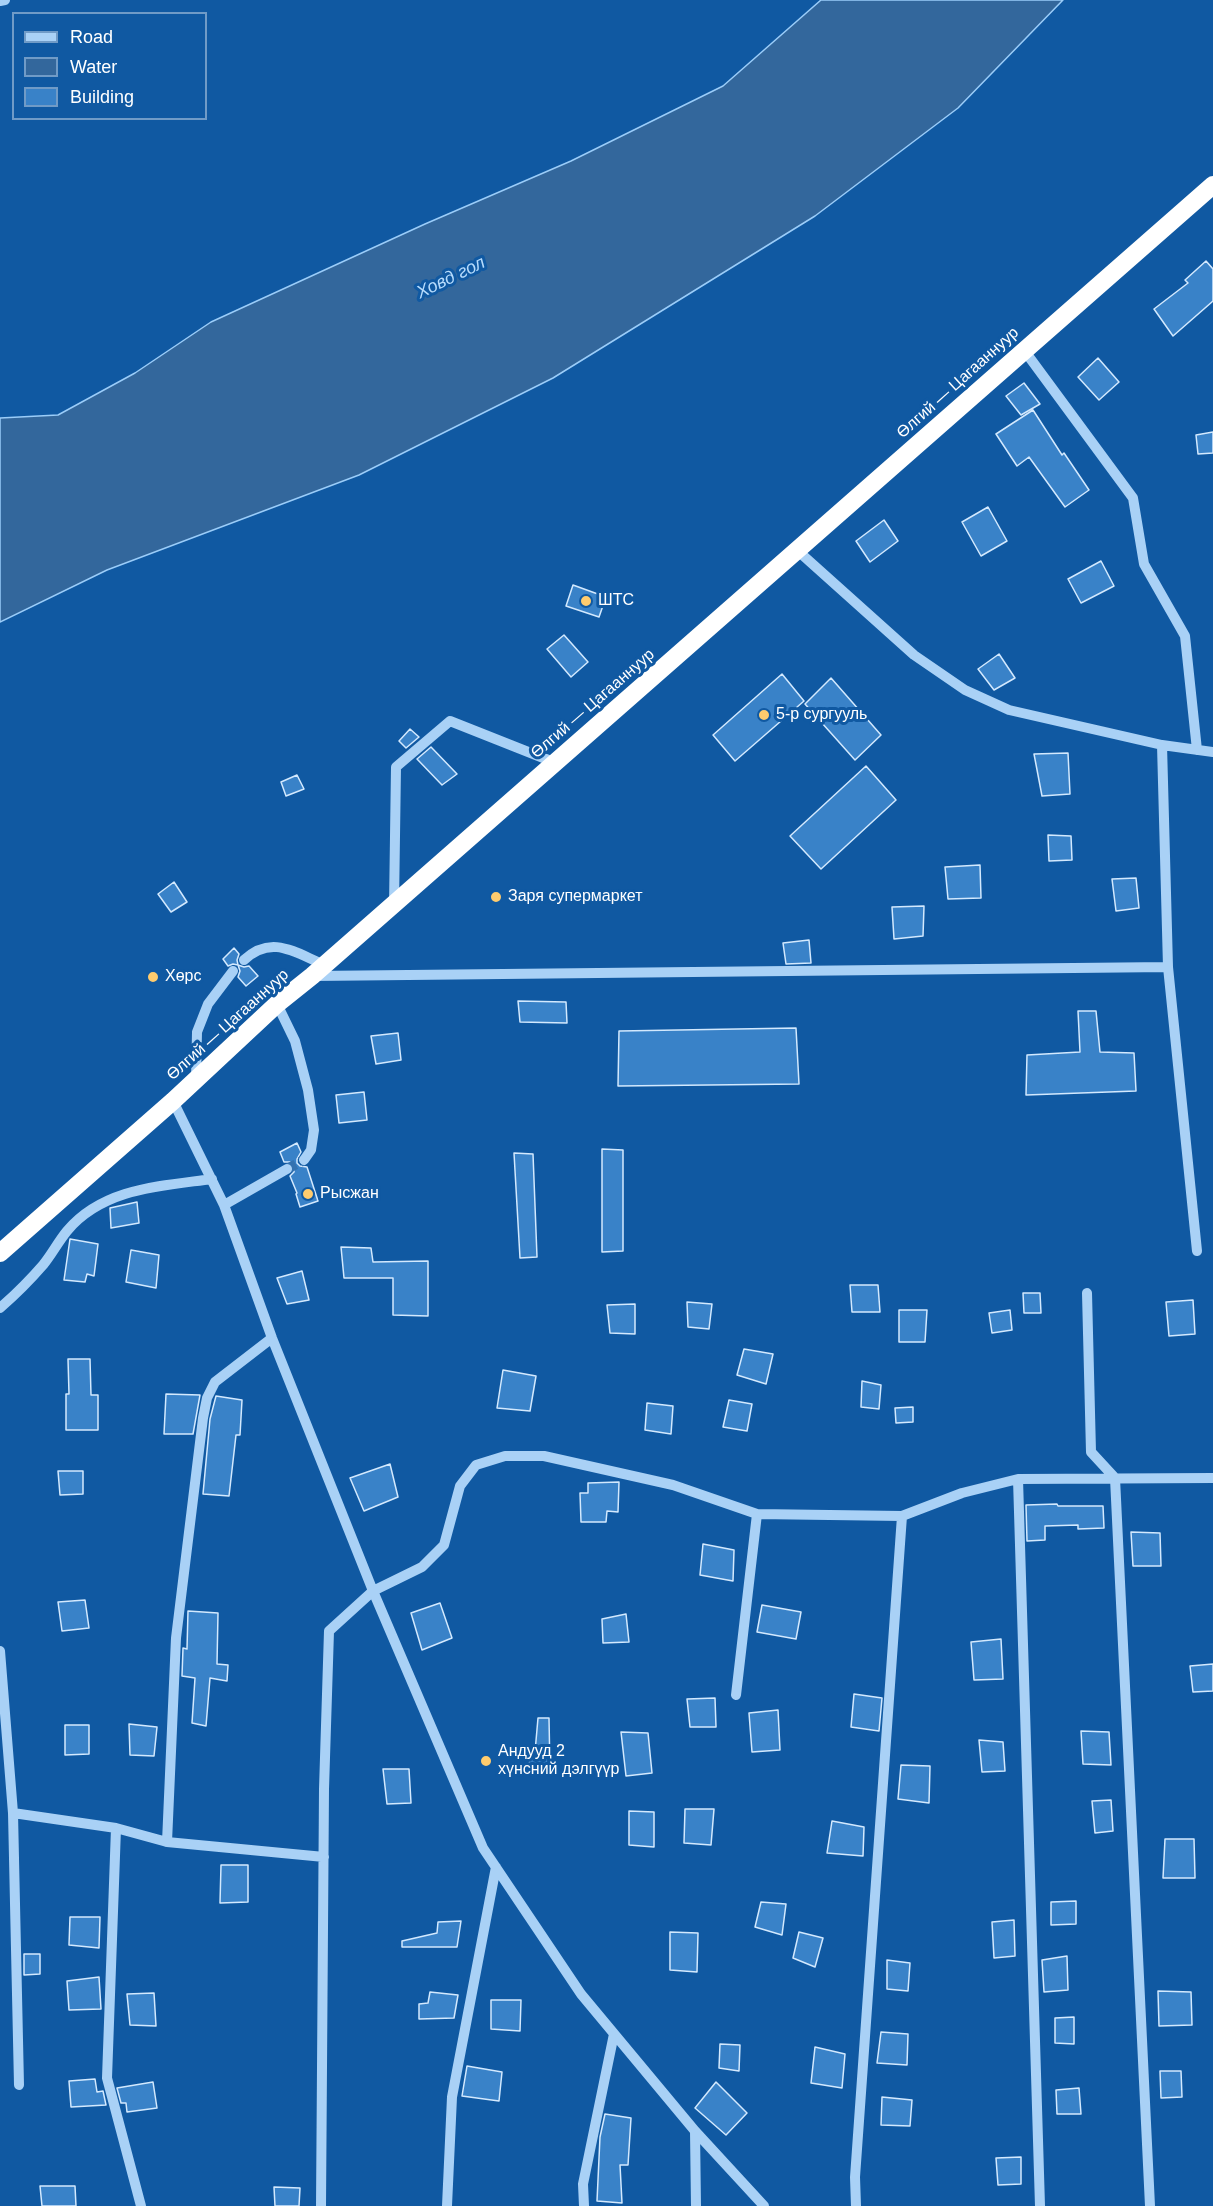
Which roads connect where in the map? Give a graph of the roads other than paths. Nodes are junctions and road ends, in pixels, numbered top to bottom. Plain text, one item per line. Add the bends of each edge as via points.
1 (4, 0) edge
2 (0, 2) edge
3 (1213, 185) edge
4 (1024, 350) junction
5 (798, 551) junction
6 (1162, 745) junction
7 (1197, 750) junction
8 (1213, 752) edge
9 (556, 763) junction
10 (394, 904) junction
11 (244, 960) dead end
12 (1168, 967) junction
13 (233, 971) dead end
14 (319, 971) junction
15 (277, 1004) junction
16 (196, 1080) junction
17 (173, 1101) junction
18 (304, 1160) tunnel mouth
19 (287, 1169) tunnel mouth
20 (212, 1179) junction
21 (224, 1205) junction
22 (1197, 1251) dead end
23 (0, 1253) edge
24 (1087, 1293) dead end
25 (0, 1308) edge
26 (272, 1338) junction
27 (1115, 1478) junction
28 (1213, 1478) edge
29 (1018, 1479) junction
30 (757, 1514) junction
31 (902, 1516) junction
32 (373, 1591) junction
33 (0, 1651) edge
34 (736, 1695) dead end
35 (13, 1813) junction
36 (116, 1828) junction
37 (167, 1842) junction
38 (324, 1857) junction
39 (496, 1867) junction
40 (614, 2034) junction
41 (19, 2085) dead end
42 (695, 2131) junction
43 (141, 2206) edge
44 (321, 2206) edge
45 (447, 2206) edge
46 (585, 2206) edge
47 (696, 2206) edge
48 (764, 2206) edge
49 (856, 2206) edge
50 (1040, 2206) edge
51 (1150, 2206) edge

1 - 2 street
3 - 4 highway, Өлгий — Цагааннуур
4 - 5 highway, Өлгий — Цагааннуур
4 - 7 street via 1133,498 1144,564 1185,636
5 - 6 street via 914,655 965,690 1009,710
5 - 9 highway, Өлгий — Цагааннуур
6 - 7 street
6 - 12 street
7 - 8 street
9 - 10 highway, Өлгий — Цагааннуур
9 - 10 street via 450,722 396,767
10 - 14 highway, Өлгий — Цагааннуур
11 - 14 street via 267,946 280,947
12 - 14 street
12 - 22 street
13 - 16 street via 208,1004 197,1032
14 - 15 highway, Өлгий — Цагааннуур
15 - 16 highway, Өлгий — Цагааннуур
15 - 18 street via 295,1041 308,1090 314,1130 311,1150
16 - 17 highway, Өлгий — Цагааннуур
17 - 20 street
17 - 23 highway, Өлгий — Цагааннуур
19 - 21 street
20 - 21 street
20 - 25 street via 141,1188 92,1209 68,1229 43,1264
21 - 26 street
24 - 27 street via 1091,1452
26 - 32 street
26 - 37 street via 216,1382 207,1398 176,1638
27 - 28 street
27 - 29 street
27 - 51 street
29 - 31 street via 962,1493
29 - 50 street
30 - 31 street
30 - 32 street via 673,1485 544,1456 505,1456 476,1466 460,1486 444,1545 422,1567
30 - 34 street
31 - 49 street
32 - 38 street via 329,1631
32 - 39 street via 483,1848
33 - 35 street
35 - 36 street
35 - 41 street
36 - 37 street
36 - 43 street via 107,2078
37 - 38 street
38 - 44 street
39 - 40 street via 581,1994
39 - 45 street via 452,2097
40 - 42 street
40 - 46 street via 583,2184
42 - 47 street
42 - 48 street

